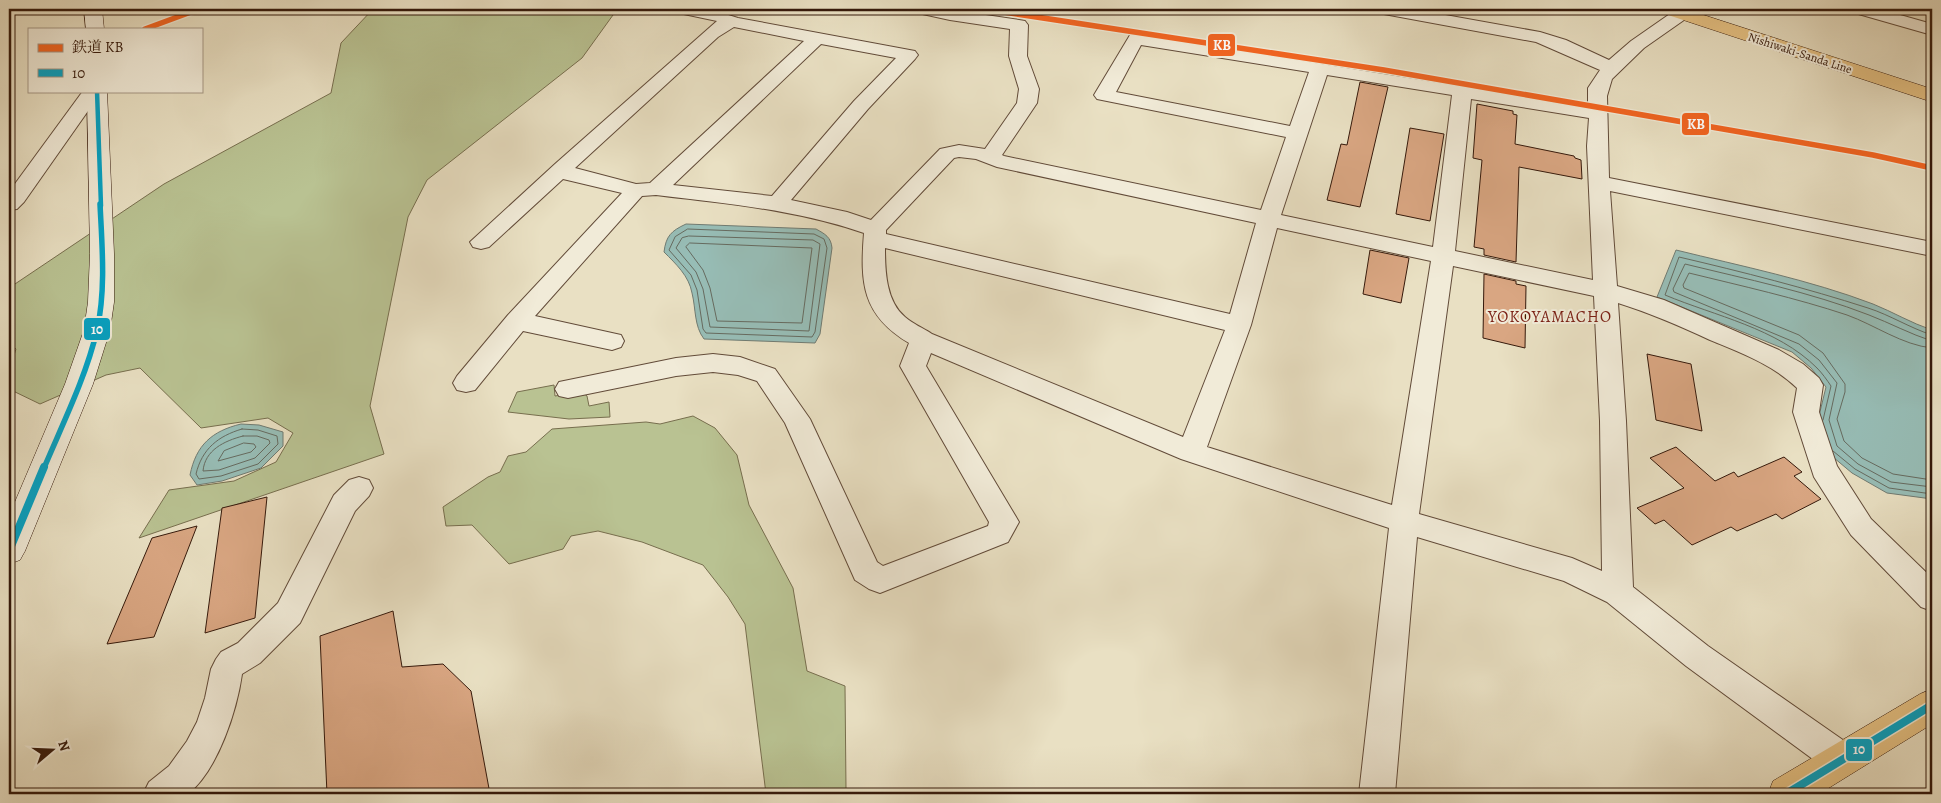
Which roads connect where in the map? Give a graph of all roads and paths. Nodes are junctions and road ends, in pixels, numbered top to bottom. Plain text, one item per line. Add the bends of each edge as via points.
1 (94, 9) edge
2 (685, 9) edge
3 (924, 9) edge
4 (1384, 9) edge
5 (1702, 9) edge
6 (1861, 9) edge
7 (1679, 10) edge
8 (734, 22) junction
9 (95, 28) edge
10 (1932, 30) edge
11 (817, 38) junction
12 (1320, 68) junction
13 (1611, 68) junction
14 (1932, 84) edge
15 (91, 92) edge
16 (96, 92) edge
17 (1462, 92) junction
18 (1932, 96) edge
19 (1598, 114) junction
20 (1297, 133) junction
21 (990, 157) junction
22 (562, 168) junction
23 (1600, 183) junction
24 (646, 189) junction
25 (777, 203) junction
26 (9, 204) edge
27 (1269, 218) junction
28 (874, 234) junction
29 (481, 242) dead end
30 (1932, 249) edge
31 (1443, 256) junction
32 (1606, 291) junction
33 (517, 321) junction
34 (1239, 325) junction
35 (923, 340) junction
36 (612, 341) dead end
37 (466, 383) dead end
38 (568, 389) dead end
39 (1191, 452) junction
40 (360, 488) dead end
41 (1404, 521) junction
42 (9, 551) edge
43 (1618, 593) junction
44 (1932, 598) edge
45 (1932, 705) edge
46 (1841, 759) junction
47 (161, 794) edge
48 (1377, 794) edge
49 (1786, 794) edge

1 - 9 main road
2 - 8 street
3 - 21 street via 1020,24 1018,56 1029,89 1027,103
4 - 13 street via 1540,37
5 - 14 main road, Nishiwaki-Sanda Line
6 - 10 street
7 - 13 street
7 - 18 main road, Nishiwaki-Sanda Line
8 - 11 street
8 - 22 street via 724,24 712,33
11 - 24 street via 788,68
11 - 25 street via 909,55 860,105
12 - 17 street
12 - 20 street
12 - 20 street via 1136,39 1104,95
13 - 19 street via 1598,86
15 - 26 street
16 - 42 main road via 102,254 97,330 79,384
17 - 19 street
17 - 31 street
19 - 23 street
20 - 27 street
21 - 27 street
21 - 28 street via 955,150 947,153
22 - 24 street via 570,174
22 - 29 street
23 - 30 street
23 - 32 street
24 - 25 street
24 - 33 street
25 - 28 street via 839,217
27 - 31 street
27 - 34 street
28 - 34 street
28 - 35 street via 873,265 879,297 892,321
31 - 32 street
31 - 41 street
32 - 43 street
32 - 44 street via 1656,306 1770,356 1794,370 1810,385 1806,412 1824,469 1861,528
33 - 36 street
33 - 37 street
34 - 39 street
35 - 38 street via 913,366 1004,522 998,534 880,580 866,571 797,419 766,375 740,366 713,363 676,367
35 - 39 street
39 - 41 street
40 - 47 street via 344,504 289,613 249,653 232,662 227,669 222,698 199,753 180,778
41 - 43 street via 1572,570
41 - 48 street
43 - 46 street via 1697,656
45 - 46 main road
46 - 49 main road

